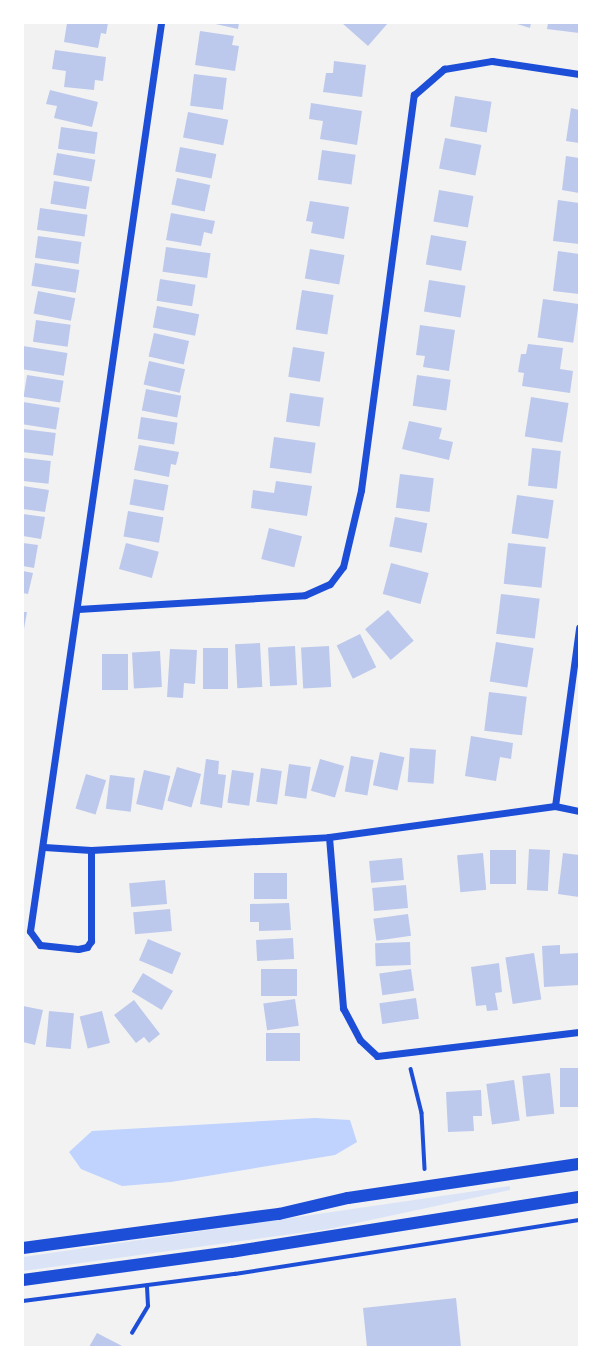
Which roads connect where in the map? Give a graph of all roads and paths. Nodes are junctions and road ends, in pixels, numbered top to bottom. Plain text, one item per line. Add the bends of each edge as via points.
1 (161, 23) edge
2 (579, 74) edge
3 (78, 609) junction
4 (579, 628) edge
5 (555, 806) junction
6 (579, 811) edge
7 (329, 837) junction
8 (44, 847) junction
9 (91, 850) junction
10 (579, 1032) edge
11 (411, 1069) dead end
12 (579, 1164) edge
13 (425, 1169) dead end
14 (579, 1197) edge
15 (579, 1220) edge
16 (23, 1248) edge
17 (23, 1279) edge
18 (148, 1286) junction
19 (23, 1301) edge
20 (132, 1333) dead end

1 - 3 street
2 - 3 street via 492,61 444,69 414,95 361,490 344,567 330,584 305,595
3 - 8 street
4 - 5 street
5 - 6 street
5 - 7 street
7 - 9 street
7 - 10 street via 343,1008 360,1040 377,1056
8 - 9 street
8 - 9 street via 30,931 40,945 79,950 91,941
11 - 13 path via 422,1113
12 - 16 street via 348,1198 279,1214
14 - 17 street via 231,1252
15 - 18 path
18 - 19 path
18 - 20 path via 148,1306

